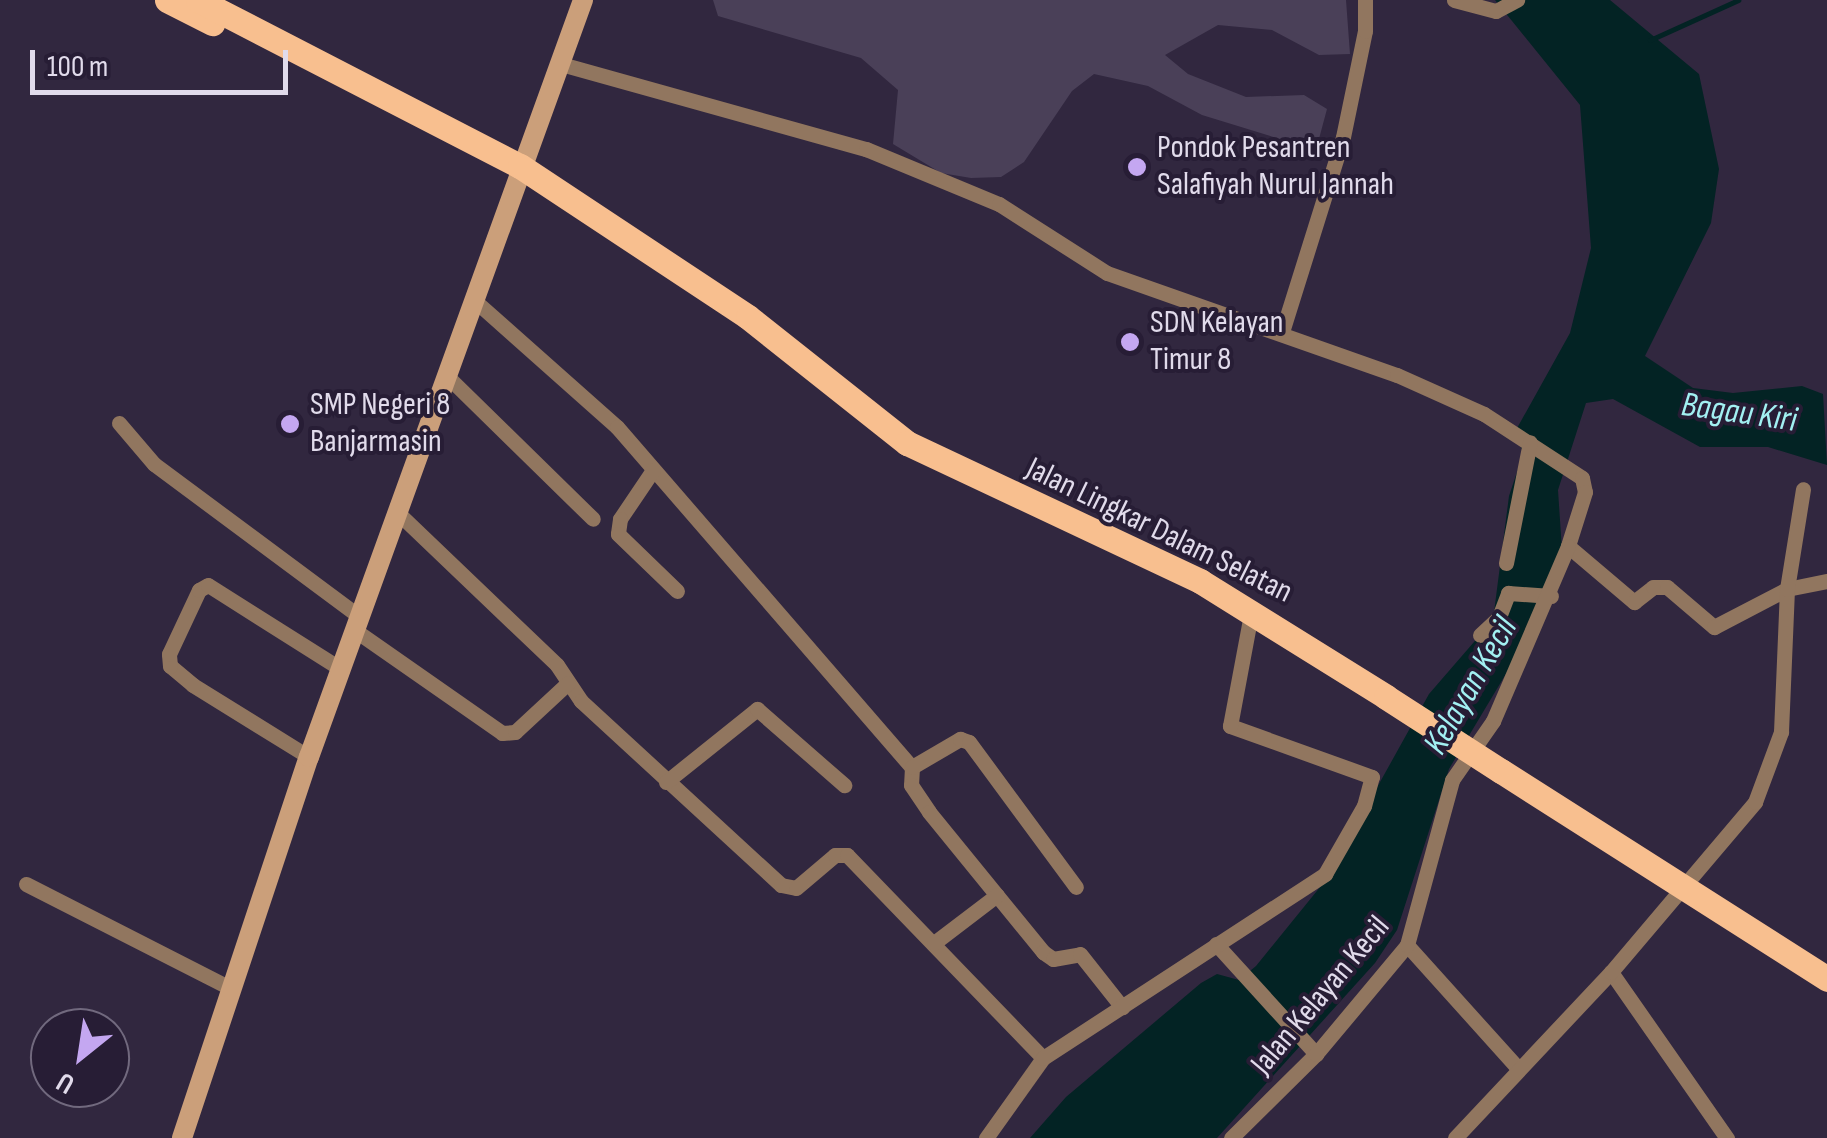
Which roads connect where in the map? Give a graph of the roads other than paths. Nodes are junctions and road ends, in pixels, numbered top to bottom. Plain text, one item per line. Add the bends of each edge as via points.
1 (167, 0) edge
2 (198, 0) edge
3 (583, 0) edge
4 (1365, 0) edge
5 (1454, 0) edge
6 (1516, 1) edge
7 (561, 64) junction
8 (520, 166) junction
9 (474, 300) junction
10 (1282, 332) junction
11 (447, 376) junction
12 (119, 423) dead end
13 (1531, 442) junction
14 (653, 470) junction
15 (1804, 489) dead end
16 (398, 512) junction
17 (593, 519) dead end
18 (1568, 546) junction
19 (1506, 562) dead end
20 (1827, 581) edge
21 (1788, 589) junction
22 (677, 591) dead end
23 (1548, 598) junction
24 (1252, 609) junction
25 (358, 624) junction
26 (1480, 635) dead end
27 (341, 669) junction
28 (568, 683) junction
29 (309, 757) junction
30 (912, 768) junction
31 (666, 782) junction
32 (844, 785) dead end
33 (26, 884) dead end
34 (1076, 887) dead end
35 (1685, 889) junction
36 (997, 895) junction
37 (934, 943) junction
38 (1216, 944) junction
39 (1408, 945) junction
40 (1611, 972) junction
41 (1827, 979) edge
42 (232, 989) junction
43 (1122, 1007) junction
44 (1313, 1052) junction
45 (1043, 1058) junction
46 (1517, 1068) junction
47 (182, 1138) edge
48 (986, 1138) edge
49 (1231, 1138) edge
50 (1454, 1138) edge
51 (1727, 1138) edge

1 - 8 main road, Jalan Lingkar Dalam Selatan via 508,172
2 - 8 main road, Jalan Lingkar Dalam Selatan
3 - 7 street
4 - 10 street via 1343,138
5 - 6 street via 1496,12
7 - 8 street
7 - 10 street via 866,150 998,204 1107,273
8 - 9 street
8 - 24 main road, Jalan Lingkar Dalam Selatan via 748,317 908,443
9 - 11 street
9 - 14 street via 530,344
10 - 13 street via 1437,392
11 - 16 street
11 - 17 street
12 - 25 street via 154,464
13 - 18 street, Jalan Kelayan Kecil via 1584,486
13 - 19 street
14 - 22 street via 620,519 618,534
14 - 30 street
15 - 21 street
16 - 25 street
16 - 28 street
18 - 21 street via 1630,600 1667,587 1710,627
18 - 23 street, Jalan Kelayan Kecil
20 - 21 street
21 - 35 street via 1778,750 1755,802
23 - 26 street via 1508,593 1499,617
23 - 39 street, Jalan Kelayan Kecil via 1493,721 1452,780
24 - 35 main road, Jalan Lingkar Dalam Selatan, bridge
24 - 38 street via 1232,729 1374,782 1325,874
25 - 27 street
25 - 28 street via 502,733 514,732
27 - 29 street
27 - 29 street via 208,585 199,590 169,654 170,666 185,679
28 - 31 street
29 - 42 street
30 - 34 street via 960,738 969,742
30 - 36 street via 910,785
31 - 32 street via 757,708
31 - 37 street via 789,889 834,855 847,855
33 - 42 street
35 - 40 street
35 - 41 main road, Jalan Lingkar Dalam Selatan
36 - 37 street
36 - 43 street via 1043,952 1053,959 1077,952
37 - 45 street
38 - 43 street
38 - 44 street
39 - 44 street, Jalan Kelayan Kecil
39 - 46 street
40 - 46 street
40 - 51 street
42 - 47 street
43 - 45 street
44 - 49 street, Jalan Kelayan Kecil
45 - 48 street
46 - 50 street

